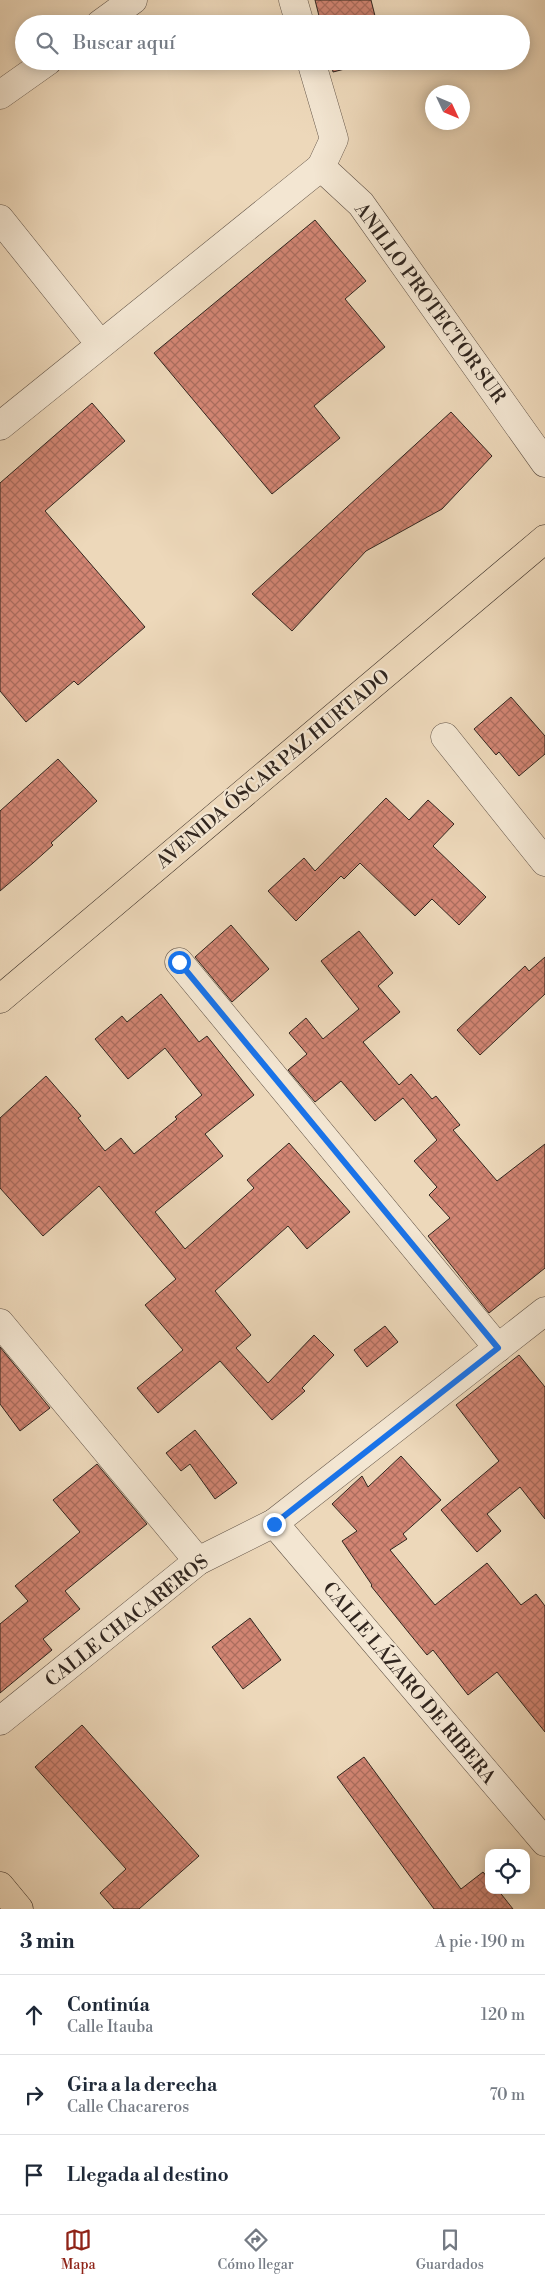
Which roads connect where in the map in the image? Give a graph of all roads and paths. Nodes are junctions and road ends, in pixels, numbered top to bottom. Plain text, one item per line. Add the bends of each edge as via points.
1 (133, 0) edge
2 (293, 0) edge
3 (112, 15) edge
4 (297, 15) edge
5 (35, 70) edge
6 (314, 70) edge
7 (0, 95) edge
8 (321, 166) junction
9 (0, 219) edge
10 (100, 344) junction
11 (0, 426) edge
12 (545, 463) edge
13 (545, 539) edge
14 (445, 737) dead end
15 (545, 862) edge
16 (179, 962) dead end
17 (0, 999) edge
18 (545, 1311) edge
19 (0, 1323) edge
20 (498, 1348) junction
21 (274, 1524) junction
22 (198, 1561) junction
23 (0, 1721) edge
24 (545, 1842) edge
25 (0, 1886) edge
26 (19, 1909) edge

1 - 3 street
2 - 4 street
5 - 7 street
6 - 8 street via 334,139
8 - 10 street
8 - 12 street, ANILLO PROTECTOR SUR via 361,204
9 - 10 street
10 - 11 street
13 - 17 main road, AVENIDA ÓSCAR PAZ HURTADO
14 - 15 street
16 - 20 street
18 - 20 street, CALLE CHACAREROS
19 - 22 street
20 - 21 street, CALLE CHACAREROS
21 - 22 street, CALLE CHACAREROS
21 - 24 street, CALLE LÁZARO DE RIBERA
22 - 23 street, CALLE CHACAREROS
25 - 26 main road

